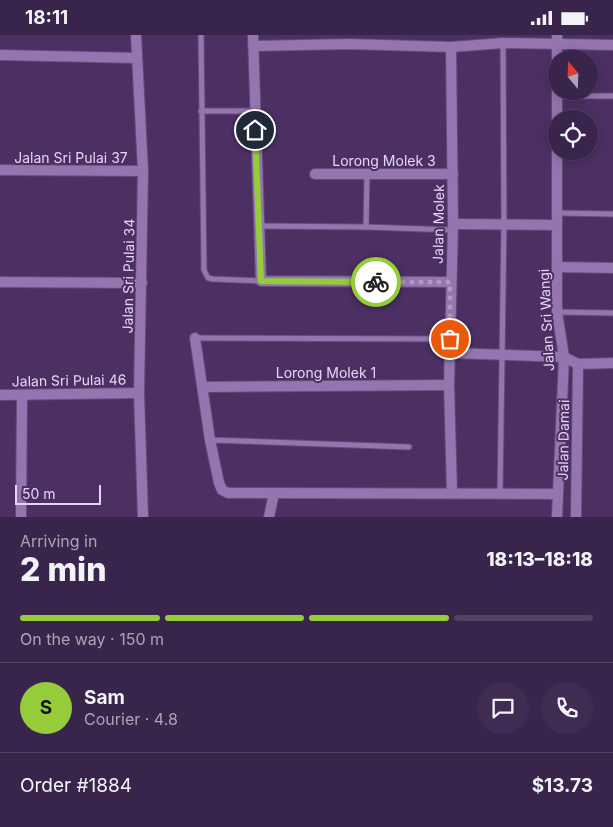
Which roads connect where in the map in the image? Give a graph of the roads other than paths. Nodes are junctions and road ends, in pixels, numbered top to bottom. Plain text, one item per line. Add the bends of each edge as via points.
1 (136, 35) edge
2 (201, 35) edge
3 (253, 35) edge
4 (349, 39) edge
5 (558, 40) edge
6 (503, 43) junction
7 (613, 45) edge
8 (253, 46) junction
9 (451, 47) junction
10 (0, 55) edge
11 (137, 58) junction
12 (598, 96) edge
13 (613, 97) edge
14 (201, 111) junction
15 (254, 111) junction
16 (557, 160) edge
17 (0, 170) edge
18 (143, 171) junction
19 (315, 174) dead end
20 (453, 174) junction
21 (367, 175) junction
22 (557, 213) junction
23 (613, 214) edge
24 (504, 223) junction
25 (556, 225) junction
26 (257, 226) junction
27 (366, 227) junction
28 (453, 227) junction
29 (557, 267) junction
30 (613, 268) edge
31 (261, 281) junction
32 (0, 282) edge
33 (450, 282) junction
34 (142, 283) junction
35 (558, 312) junction
36 (613, 313) edge
37 (195, 338) joint
38 (450, 339) junction
39 (450, 353) junction
40 (502, 354) junction
41 (564, 357) junction
42 (613, 363) edge
43 (578, 364) junction
44 (449, 385) junction
45 (203, 387) junction
46 (139, 393) junction
47 (0, 395) edge
48 (22, 395) junction
49 (210, 440) junction
50 (409, 447) dead end
51 (274, 493) junction
52 (452, 493) junction
53 (500, 493) junction
54 (556, 494) junction
55 (21, 517) edge
56 (143, 517) edge
57 (269, 517) edge
58 (557, 517) edge
59 (576, 517) edge

1 - 11 street, Jalan Sri Pulai 34
2 - 14 lane
3 - 8 street
4 - 8 street
4 - 9 street
5 - 6 street
5 - 7 street
6 - 9 street
6 - 24 lane
8 - 15 street
9 - 20 street, Jalan Molek
10 - 11 street
11 - 18 street, Jalan Sri Pulai 34
12 - 13 lane
14 - 15 lane
14 - 31 lane via 205,274 213,279
15 - 26 street
16 - 22 street, Jalan Sri Wangi
17 - 18 street, Jalan Sri Pulai 37
18 - 34 street, Jalan Sri Pulai 34
19 - 21 street, Lorong Molek 3
20 - 21 street, Lorong Molek 3
20 - 28 street, Jalan Molek
21 - 27 lane
22 - 23 lane
22 - 25 street, Jalan Sri Wangi
24 - 25 street
24 - 28 street
24 - 40 lane
25 - 29 street, Jalan Sri Wangi
26 - 27 lane
26 - 31 street
27 - 28 lane
28 - 33 street, Jalan Molek
29 - 30 street
29 - 35 street, Jalan Sri Wangi
31 - 33 street
32 - 34 street
33 - 38 street, Jalan Molek
34 - 46 street, Jalan Sri Pulai 34
35 - 36 lane
35 - 41 street, Jalan Sri Wangi
37 - 38 lane
37 - 45 street
38 - 39 street, Jalan Molek
39 - 40 street
39 - 44 street, Jalan Molek
40 - 41 street
40 - 53 lane
41 - 43 street
41 - 54 street, Jalan Sri Wangi
42 - 43 street
43 - 59 street, Jalan Damai
44 - 45 street, Lorong Molek 1
44 - 52 street, Jalan Molek
45 - 49 street
46 - 48 street, Jalan Sri Pulai 46
46 - 56 street, Jalan Sri Pulai 34
47 - 48 street, Jalan Sri Pulai 46
48 - 55 street
49 - 50 lane
49 - 51 street via 222,490 228,493
51 - 52 street
51 - 57 street
52 - 53 street
53 - 54 street
54 - 58 street, Jalan Sri Wangi

